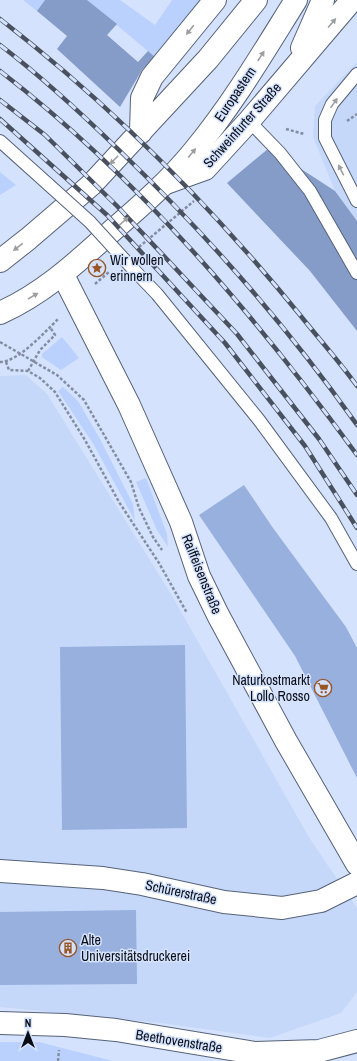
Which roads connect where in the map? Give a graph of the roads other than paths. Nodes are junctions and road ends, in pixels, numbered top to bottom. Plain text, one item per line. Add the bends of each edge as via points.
1 (215, 0) edge
2 (256, 0) edge
3 (296, 0) edge
4 (323, 0) edge
5 (352, 0) edge
6 (292, 69) junction
7 (357, 74) edge
8 (249, 122) junction
9 (141, 132) junction
10 (0, 141) edge
11 (166, 183) junction
12 (357, 201) edge
13 (0, 261) edge
14 (357, 273) edge
15 (64, 275) junction
16 (0, 314) edge
17 (357, 564) edge
18 (357, 864) edge
19 (0, 871) edge
20 (357, 883) edge
21 (0, 1023) edge
22 (357, 1041) edge

1 -> 9 street via 152,77 142,98
2 - 9 street via 208,59
11 -> 3 street, Europastern via 232,100
4 - 6 street
6 -> 5 street, Schweinfurter Straße
6 - 8 street, Schweinfurter Straße
12 -> 7 lane via 325,138 325,120 332,104
8 - 11 street, Schweinfurter Straße via 205,169
8 - 14 lane via 280,152 310,191
9 -> 13 street via 91,184
10 - 17 lane, bridge via 90,222 157,294 259,420 331,518
15 -> 11 street, Schweinfurter Straße
16 -> 15 street, Schweinfurter Straße
15 - 18 street, Raiffeisenstraße via 129,405 181,522 199,576 211,601 286,741
19 - 20 street, Schürerstraße via 103,878 224,902 282,908 321,901
21 - 22 street, Beethovenstraße via 65,1024 255,1053 319,1051

